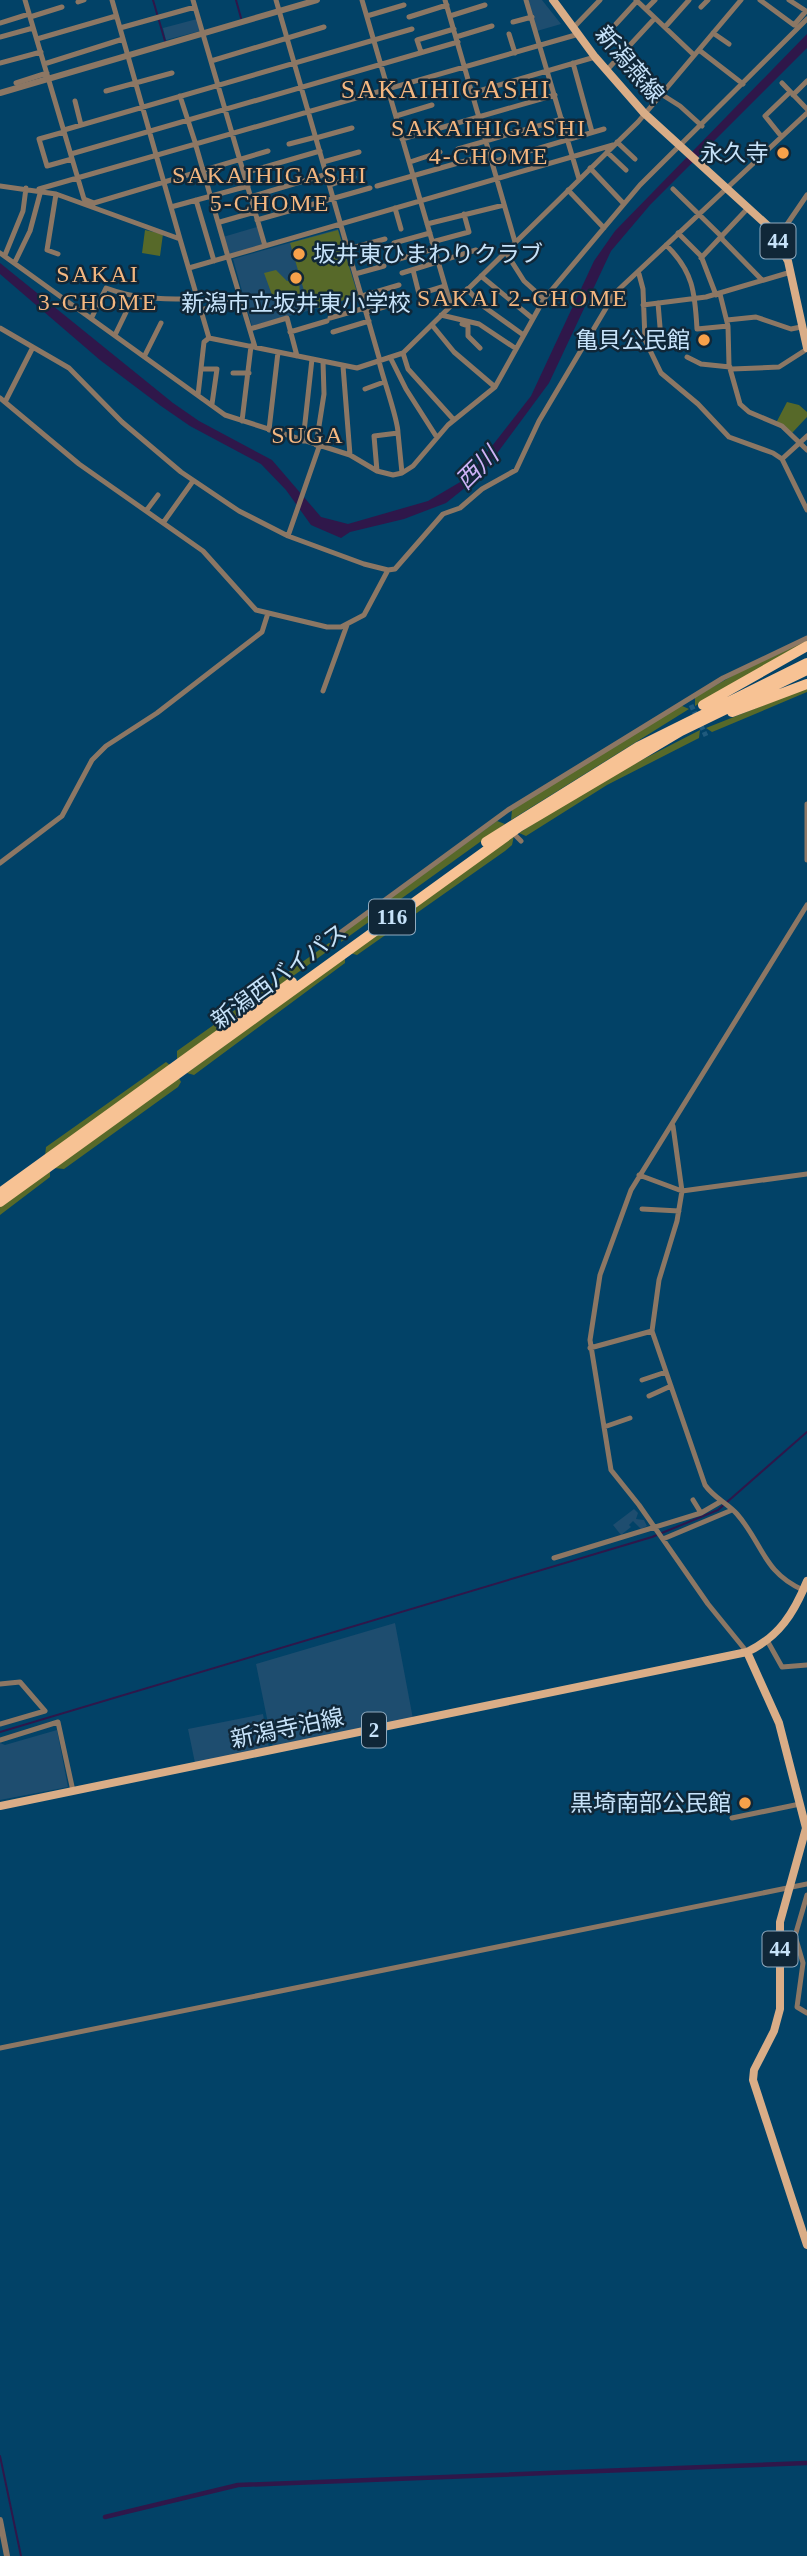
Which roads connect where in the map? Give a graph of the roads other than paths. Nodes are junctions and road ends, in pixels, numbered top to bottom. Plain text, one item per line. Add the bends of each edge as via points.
1 (25, 0) edge
2 (112, 0) edge
3 (276, 0) edge
4 (317, 0) edge
5 (362, 0) edge
6 (526, 0) edge
7 (553, 0) edge
8 (600, 0) edge
9 (637, 0) edge
10 (655, 0) edge
11 (689, 0) edge
12 (708, 0) edge
13 (741, 0) edge
14 (760, 0) edge
15 (789, 0) edge
16 (446, 3) edge
17 (194, 4) edge
18 (404, 5) dead end
19 (485, 5) dead end
20 (62, 6) dead end
21 (701, 7) dead end
22 (646, 9) junction
23 (279, 11) junction
24 (29, 15) junction
25 (116, 16) junction
26 (367, 16) junction
27 (450, 16) junction
28 (409, 17) dead end
29 (532, 17) junction
30 (655, 18) junction
31 (807, 19) edge
32 (513, 22) dead end
33 (0, 23) edge
34 (616, 24) dead end
35 (492, 26) dead end
36 (324, 27) dead end
37 (664, 27) junction
38 (33, 28) junction
39 (120, 28) junction
40 (412, 29) dead end
41 (454, 29) junction
42 (577, 31) junction
43 (713, 33) junction
44 (202, 34) junction
45 (509, 34) dead end
46 (0, 37) edge
47 (287, 38) junction
48 (37, 39) junction
49 (123, 40) junction
50 (374, 40) junction
51 (457, 40) junction
52 (729, 44) dead end
53 (540, 46) junction
54 (40, 52) junction
55 (421, 52) junction
56 (696, 52) junction
57 (515, 53) junction
58 (128, 55) junction
59 (595, 57) junction
60 (211, 61) junction
61 (294, 62) junction
62 (0, 63) edge
63 (44, 64) junction
64 (381, 64) junction
65 (573, 64) junction
66 (465, 67) junction
67 (548, 71) junction
68 (606, 71) junction
69 (172, 73) dead end
70 (48, 76) junction
71 (807, 81) edge
72 (16, 82) dead end
73 (136, 83) junction
74 (782, 83) dead end
75 (743, 84) junction
76 (218, 85) junction
77 (301, 86) junction
78 (388, 89) junction
79 (106, 91) dead end
80 (0, 93) edge
81 (472, 93) junction
82 (661, 94) junction
83 (792, 94) junction
84 (180, 96) junction
85 (555, 96) junction
86 (75, 101) dead end
87 (432, 105) dead end
88 (143, 107) junction
89 (225, 110) junction
90 (807, 111) edge
91 (309, 112) junction
92 (645, 113) junction
93 (396, 116) junction
94 (479, 117) junction
95 (562, 119) junction
96 (188, 120) junction
97 (81, 125) junction
98 (702, 126) junction
99 (352, 128) dead end
100 (604, 129) dead end
101 (64, 131) junction
102 (149, 131) junction
103 (592, 132) junction
104 (233, 135) junction
105 (781, 136) junction
106 (316, 138) junction
107 (402, 139) junction
108 (568, 140) junction
109 (486, 141) junction
110 (617, 143) junction
111 (289, 144) dead end
112 (196, 146) junction
113 (638, 147) dead end
114 (682, 148) junction
115 (458, 149) dead end
116 (320, 150) junction
117 (268, 151) dead end
118 (359, 152) dead end
119 (440, 152) dead end
120 (607, 152) junction
121 (490, 154) junction
122 (572, 156) junction
123 (71, 157) junction
124 (157, 158) junction
125 (240, 159) junction
126 (323, 162) junction
127 (410, 162) junction
128 (492, 162) junction
129 (590, 169) junction
130 (626, 170) dead end
131 (203, 171) junction
132 (244, 173) junction
133 (327, 174) junction
134 (414, 175) junction
135 (354, 177) dead end
136 (496, 178) junction
137 (579, 179) junction
138 (78, 180) junction
139 (164, 183) junction
140 (330, 184) junction
141 (1, 186) edge
142 (248, 186) junction
143 (377, 186) dead end
144 (725, 186) junction
145 (26, 188) junction
146 (370, 188) dead end
147 (673, 189) dead end
148 (40, 190) junction
149 (568, 190) junction
150 (0, 193) edge
151 (56, 194) junction
152 (807, 195) edge
153 (210, 196) junction
154 (250, 197) junction
155 (334, 198) junction
156 (196, 200) junction
157 (421, 201) junction
158 (83, 202) junction
159 (624, 204) junction
160 (504, 205) junction
161 (171, 207) junction
162 (748, 207) junction
163 (395, 208) junction
164 (255, 212) junction
165 (698, 213) junction
166 (464, 214) junction
167 (257, 220) junction
168 (220, 222) dead end
169 (341, 224) junction
170 (427, 224) junction
171 (604, 228) junction
172 (401, 229) dead end
173 (430, 233) junction
174 (678, 233) junction
175 (721, 237) junction
176 (180, 239) junction
177 (385, 239) dead end
178 (777, 239) junction
179 (515, 242) junction
180 (394, 243) dead end
181 (666, 245) junction
182 (265, 246) junction
183 (433, 246) junction
184 (348, 250) junction
185 (476, 250) dead end
186 (505, 251) junction
187 (3, 254) edge
188 (58, 254) dead end
189 (228, 257) junction
190 (701, 258) junction
191 (399, 259) dead end
192 (214, 261) junction
193 (15, 262) junction
194 (438, 262) junction
195 (384, 266) dead end
196 (189, 268) junction
197 (413, 270) junction
198 (790, 272) junction
199 (402, 273) dead end
200 (355, 274) junction
201 (639, 274) junction
202 (481, 276) junction
203 (762, 280) junction
204 (399, 285) dead end
205 (445, 286) junction
206 (467, 289) junction
207 (718, 294) junction
208 (362, 296) junction
209 (133, 298) junction
210 (198, 299) junction
211 (241, 299) junction
212 (544, 299) junction
213 (695, 299) junction
214 (404, 301) dead end
215 (658, 303) junction
216 (643, 305) junction
217 (451, 306) junction
218 (201, 310) junction
219 (366, 310) junction
220 (440, 316) junction
221 (92, 317) junction
222 (532, 318) junction
223 (369, 321) junction
224 (161, 323) dead end
225 (728, 323) junction
226 (432, 325) junction
227 (802, 327) junction
228 (0, 328) edge
229 (250, 329) junction
230 (290, 332) junction
231 (333, 332) dead end
232 (522, 334) junction
233 (116, 335) junction
234 (209, 338) junction
235 (661, 339) dead end
236 (253, 347) junction
237 (480, 348) dead end
238 (515, 348) junction
239 (32, 349) junction
240 (807, 349) edge
241 (278, 352) junction
242 (403, 354) junction
243 (145, 355) junction
244 (297, 356) junction
245 (687, 357) dead end
246 (390, 358) junction
247 (312, 359) junction
248 (323, 361) junction
249 (379, 361) junction
250 (343, 366) junction
251 (731, 368) junction
252 (201, 369) junction
253 (233, 373) dead end
254 (249, 373) junction
255 (384, 382) junction
256 (495, 387) junction
257 (365, 389) dead end
258 (198, 395) junction
259 (2, 400) edge
260 (212, 404) junction
261 (454, 420) junction
262 (242, 421) junction
263 (269, 430) junction
264 (398, 433) junction
265 (436, 436) junction
266 (807, 436) edge
267 (303, 441) junction
268 (800, 442) junction
269 (317, 446) junction
270 (807, 450) edge
271 (350, 456) junction
272 (782, 459) junction
273 (377, 471) junction
274 (402, 473) junction
275 (193, 481) junction
276 (158, 495) dead end
277 (807, 510) edge
278 (146, 511) junction
279 (163, 523) junction
280 (288, 536) junction
281 (388, 570) junction
282 (268, 614) junction
283 (347, 624) junction
284 (807, 638) edge
285 (807, 646) edge
286 (807, 663) edge
287 (807, 670) edge
288 (807, 684) edge
289 (323, 691) dead end
290 (686, 699) junction
291 (691, 705) tunnel mouth
292 (640, 750) junction
293 (807, 804) edge
294 (516, 836) dead end
295 (521, 841) dead end
296 (807, 860) edge
297 (0, 863) edge
298 (807, 905) edge
299 (333, 938) dead end
300 (673, 1126) junction
301 (807, 1174) edge
302 (639, 1175) junction
303 (682, 1191) junction
304 (0, 1193) edge
305 (0, 1202) edge
306 (642, 1209) dead end
307 (680, 1211) junction
308 (646, 1304) dead end
309 (654, 1304) junction
310 (652, 1331) junction
311 (590, 1348) junction
312 (666, 1372) junction
313 (642, 1380) dead end
314 (671, 1386) junction
315 (649, 1396) dead end
316 (630, 1418) dead end
317 (604, 1427) junction
318 (693, 1500) dead end
319 (721, 1503) junction
320 (731, 1509) junction
321 (701, 1513) junction
322 (655, 1528) junction
323 (662, 1538) junction
324 (554, 1558) dead end
325 (807, 1581) edge
326 (803, 1590) junction
327 (768, 1642) junction
328 (747, 1652) junction
329 (807, 1665) edge
330 (0, 1685) edge
331 (0, 1724) edge
332 (0, 1741) edge
333 (73, 1791) junction
334 (800, 1804) junction
335 (0, 1806) edge
336 (732, 1818) dead end
337 (807, 1884) edge
338 (790, 1887) junction
339 (807, 1895) edge
340 (807, 2014) edge
341 (0, 2048) edge
342 (807, 2245) edge
343 (0, 2520) edge
344 (7, 2556) edge

1 - 24 street
2 - 25 street
3 - 23 street
4 - 23 street
5 - 26 street
6 - 29 street
7 - 42 main road, 新潟燕線 / 44
8 - 42 street
9 - 22 street
9 - 34 street
10 - 22 street
11 - 37 street
12 - 21 street
13 - 43 street
14 - 15 street via 794,25 806,11
16 - 27 street
16 - 28 street
17 - 39 street
17 - 44 street
18 - 26 street
19 - 27 street
20 - 24 street
22 - 30 street
23 - 44 street
23 - 47 street
24 - 33 street
24 - 38 street
25 - 39 street
25 - 48 street
26 - 50 street
27 - 41 street
29 - 32 street
29 - 53 street
30 - 37 street
30 - 68 street
31 - 75 street
35 - 51 street
36 - 47 street
37 - 56 street
38 - 46 street
38 - 48 street
39 - 49 street
40 - 50 street
41 - 51 street
41 - 55 street via 417,40
42 - 53 street
42 - 59 main road, 新潟燕線 / 44
43 - 52 street
43 - 56 street
44 - 58 street
44 - 60 street
45 - 57 street
47 - 60 street
47 - 61 street
48 - 54 street
49 - 58 street
49 - 63 street
50 - 61 street
50 - 64 street
51 - 55 street
51 - 66 street
53 - 57 street
53 - 67 street
54 - 62 street
54 - 63 street
55 - 64 street
56 - 75 street
56 - 82 street
57 - 66 street
58 - 70 street
58 - 73 street
59 - 65 street
59 - 68 main road, 新潟燕線 / 44
60 - 76 street
61 - 76 street
61 - 77 street
63 - 70 street
64 - 77 street
64 - 78 street
65 - 67 street
65 - 103 street
66 - 78 street
66 - 81 street
67 - 81 street
67 - 85 street
68 - 92 main road, 新潟燕線 / 44
69 - 73 street
70 - 72 street
70 - 80 street
70 - 101 street
71 - 83 street
73 - 79 street
73 - 88 street
74 - 83 street
75 - 98 street
76 - 84 street
76 - 89 street
77 - 89 street
77 - 91 street
78 - 91 street
78 - 93 street
81 - 94 street
82 - 92 street
82 - 98 street
83 - 90 street
83 - 105 street via 764,118
84 - 88 street
84 - 96 street
85 - 94 street
85 - 95 street
86 - 97 street
87 - 93 street
88 - 97 street
88 - 102 street
89 - 96 street
89 - 104 street
90 - 105 street
91 - 104 street
91 - 106 street
92 - 110 street
92 - 114 main road, 新潟燕線 / 44
93 - 107 street
94 - 107 street
94 - 109 street
95 - 108 street
95 - 109 street
96 - 102 street
96 - 112 street
97 - 101 street
98 - 114 street
99 - 106 street
100 - 103 street
101 - 123 street
101 - 123 street via 39,139 47,166
102 - 123 street
102 - 124 street
103 - 108 street
104 - 112 street
104 - 125 street
105 - 144 street
106 - 111 street
106 - 116 street
107 - 127 street
108 - 122 street
108 - 128 street
109 - 115 street
109 - 121 street
110 - 113 street via 633,157
110 - 120 street
110 - 122 street
112 - 124 street
112 - 131 street
114 - 144 main road, 44
114 - 159 street
116 - 126 street
116 - 132 street
117 - 125 street
118 - 126 street
119 - 127 street
120 - 129 street
120 - 130 street
121 - 128 street
121 - 134 street
122 - 136 street
122 - 137 street
123 - 138 street
124 - 138 street
124 - 139 street
125 - 131 street
125 - 132 street
126 - 133 street
127 - 134 street
128 - 136 street
129 - 137 street
129 - 159 street
131 - 139 street
131 - 153 street
132 - 142 street
133 - 140 street
133 - 154 street
134 - 143 street
134 - 157 street
135 - 140 street
136 - 157 street
136 - 160 street
137 - 149 street
138 - 148 street
138 - 158 street
139 - 158 street
139 - 161 street
140 - 155 street
141 - 145 street
141 - 150 street
142 - 153 street
142 - 154 street
144 - 162 main road, 44
144 - 165 street
145 - 148 street
145 - 187 street via 23,211
146 - 155 street
147 - 165 street
148 - 151 street
148 - 193 street via 30,231
149 - 171 street
149 - 179 street
151 - 158 street
151 - 188 street via 47,250
152 - 178 street
153 - 156 street
153 - 189 street
154 - 164 street
155 - 167 street
155 - 169 street
156 - 161 street
156 - 192 street
157 - 163 street
157 - 170 street
158 - 176 street
159 - 171 street
160 - 166 street
160 - 179 street
161 - 176 street
162 - 175 street
162 - 178 main road, 44
163 - 169 street
163 - 172 street
164 - 167 street
164 - 168 street
165 - 174 street
165 - 175 street
166 - 170 street
166 - 183 street via 469,232
167 - 182 street
169 - 182 street
169 - 184 street
170 - 173 street
171 - 212 street
173 - 180 street
173 - 183 street
174 - 181 street
174 - 190 street
175 - 190 street
175 - 203 street
176 - 196 street
177 - 184 street
178 - 198 main road, 44
179 - 186 street
181 - 201 street
181 - 213 street via 685,263
182 - 189 street
183 - 191 street
183 - 194 street
184 - 200 street
185 - 194 street
186 - 202 street
186 - 212 street via 524,281
187 - 193 street
189 - 192 street
189 - 211 street
190 - 207 street
192 - 196 street
193 - 221 street
194 - 197 street
194 - 205 street
195 - 200 street
196 - 210 street
197 - 199 street
197 - 205 street via 419,294
198 - 203 street
198 - 227 main road, 44
200 - 208 street
201 - 216 street
201 - 281 street via 615,293 602,312 516,470 443,514 395,569
202 - 206 street
202 - 222 street
203 - 207 street
204 - 208 street
205 - 217 street
206 - 217 street
206 - 232 street
207 - 213 street
207 - 225 street
208 - 219 street
209 - 210 street
209 - 221 street via 106,288
209 - 233 street
210 - 218 street
211 - 218 street
211 - 229 street
212 - 222 street
213 - 215 street
213 - 225 street via 697,329
214 - 219 street
215 - 216 street
215 - 235 street
216 - 272 street via 645,340 661,373 729,438
217 - 220 street
218 - 234 street
219 - 223 street
219 - 230 street
220 - 226 street
220 - 237 street via 468,326 468,336
220 - 238 street via 480,324
221 - 233 street
222 - 232 street
223 - 231 street
223 - 249 street
224 - 243 street
225 - 227 street via 757,317 791,329
225 - 251 street
226 - 242 street
226 - 256 street via 454,352
227 - 240 main road, 44
228 - 239 street
229 - 230 street via 287,318
229 - 236 street
230 - 244 street
232 - 238 street
233 - 243 street
234 - 236 street
234 - 252 street via 204,342
236 - 241 street
236 - 254 street
238 - 256 street
239 - 259 street
239 - 275 street via 69,368 122,422
240 - 251 street via 779,368
241 - 244 street
241 - 263 street
242 - 246 street
242 - 261 street via 408,369
243 - 258 street
244 - 247 street
245 - 251 street
246 - 249 street
246 - 265 street
247 - 248 street
247 - 267 street
248 - 250 street
248 - 269 street
249 - 250 street via 357,368
249 - 255 street
250 - 271 street
251 - 268 street via 741,406 782,426
252 - 258 street
252 - 260 street via 217,369
253 - 254 street
254 - 262 street
255 - 257 street
255 - 264 street
256 - 261 street
258 - 260 street
259 - 278 street via 79,464
260 - 262 street
261 - 265 street
262 - 263 street
263 - 267 street
264 - 273 street via 374,436
264 - 274 street
265 - 274 street
266 - 268 street
267 - 269 street
268 - 270 street
268 - 272 street
269 - 271 street
269 - 280 street
271 - 273 street
272 - 277 street
273 - 274 street
275 - 279 street
275 - 280 street
276 - 278 street
278 - 279 street
279 - 282 street via 203,551 256,610
280 - 281 street
281 - 283 street via 364,615
282 - 283 street via 327,627
282 - 297 street via 262,632 106,746 92,760 62,816
283 - 289 street
284 - 290 street
285 - 292 highway via 682,717
286 - 292 highway, 新潟西バイパス / 116
287 - 292 highway, 新潟西バイパス / 116
288 - 292 highway
290 - 291 street
290 - 299 street via 434,862
292 - 304 highway, 新潟西バイパス / 116 via 554,797 460,860
292 - 305 highway, 新潟西バイパス / 116 via 464,865
293 - 296 street
294 - 295 street
298 - 300 street
300 - 302 street
300 - 303 street
301 - 303 street
302 - 303 street
302 - 311 street via 600,1275
303 - 307 street
306 - 307 street
307 - 309 street
308 - 309 street
309 - 310 street
310 - 311 street
310 - 312 street
311 - 317 street
312 - 313 street
312 - 314 street
314 - 315 street
314 - 319 street via 705,1485
316 - 317 street
317 - 322 street via 611,1470
318 - 321 street
319 - 320 street
319 - 321 street
320 - 323 street
320 - 326 street via 772,1569 786,1583
321 - 322 street
322 - 323 street
322 - 324 street
323 - 328 street
325 - 326 main road, 2
326 - 327 main road, 2 via 793,1612
327 - 328 main road, 2
327 - 329 street via 782,1667
328 - 333 main road, 新潟寺泊線 / 2
328 - 334 main road, 44 via 779,1723
330 - 331 street via 20,1682 45,1711
332 - 333 street via 58,1722
333 - 335 main road, 新潟寺泊線 / 2
334 - 336 street
334 - 338 main road, 44 via 806,1828
337 - 338 street
338 - 341 street
338 - 342 main road, 44 via 780,1922 780,2009 753,2080
339 - 340 street via 796,1936 803,1963 797,2007
343 - 344 street

